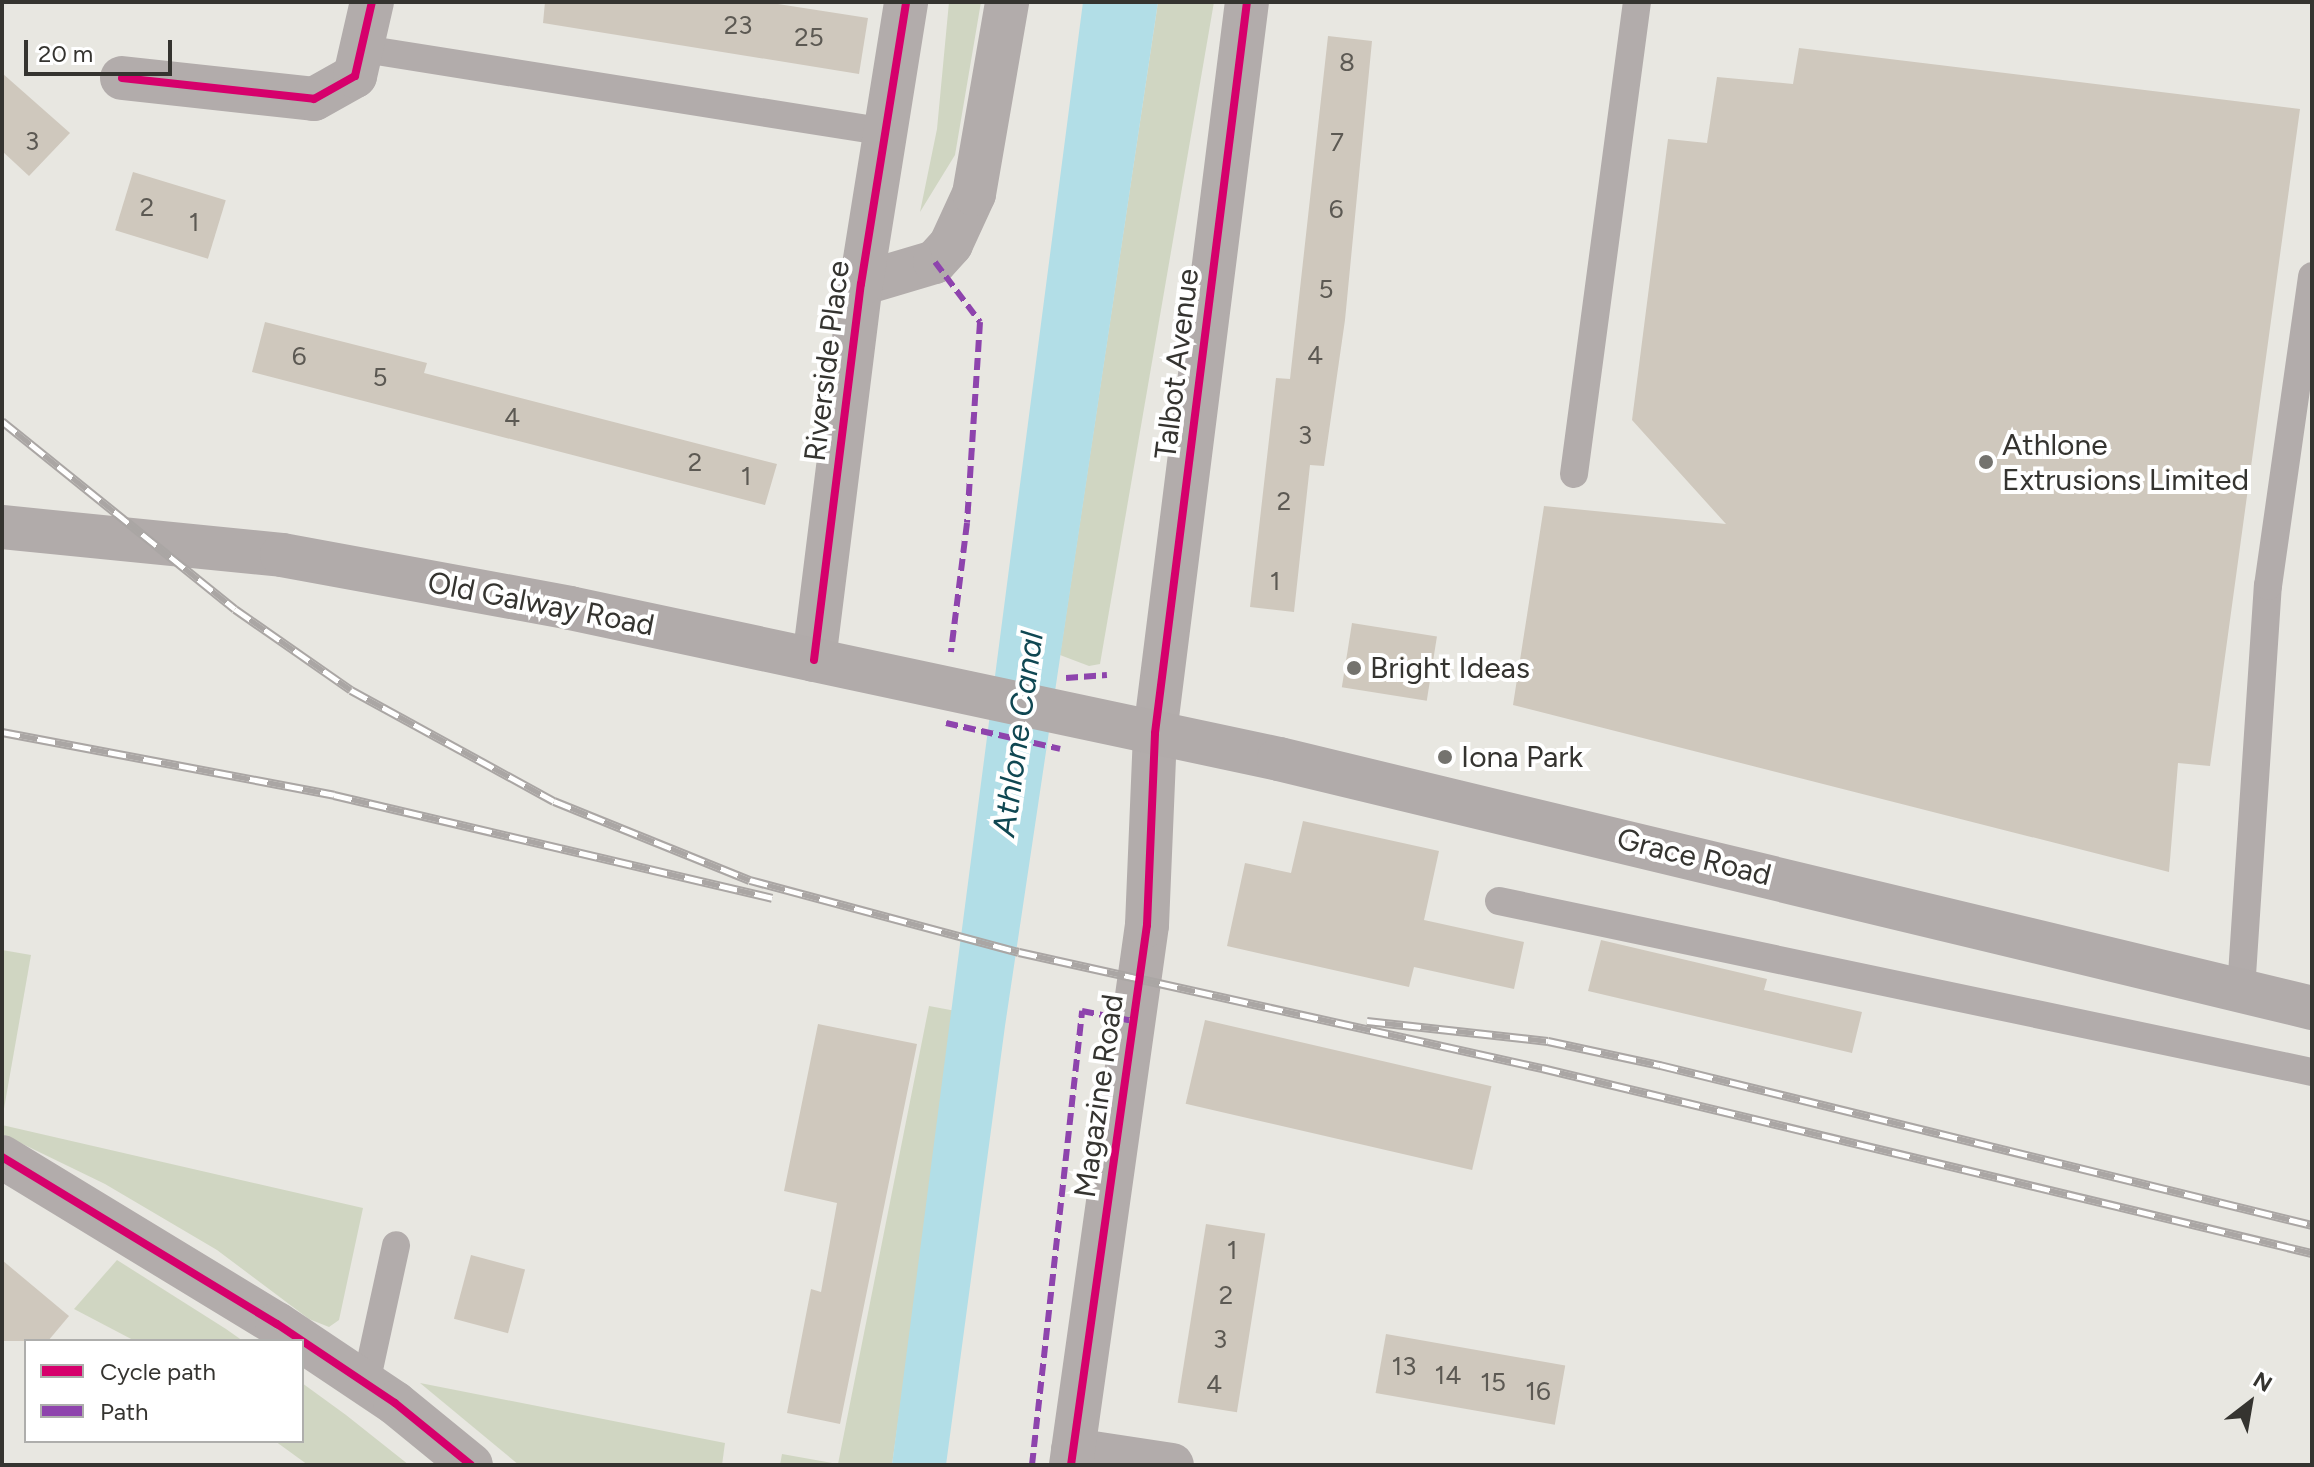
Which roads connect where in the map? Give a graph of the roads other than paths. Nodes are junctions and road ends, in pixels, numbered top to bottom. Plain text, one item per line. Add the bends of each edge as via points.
1 (372, 2) edge
2 (906, 2) edge
3 (1007, 2) edge
4 (1247, 2) edge
5 (1638, 2) edge
6 (364, 49) junction
7 (122, 78) dead end
8 (886, 132) junction
9 (2312, 276) edge
10 (861, 284) junction
11 (1574, 474) dead end
12 (2, 527) edge
13 (814, 660) junction
14 (1074, 714) joint
15 (1155, 733) junction
16 (1499, 901) dead end
17 (2241, 990) junction
18 (2312, 1008) edge
19 (2312, 1072) edge
20 (2, 1157) edge
21 (396, 1245) dead end
22 (299, 1339) edge
23 (304, 1342) edge
24 (366, 1383) junction
25 (1072, 1458) edge
26 (471, 1465) edge
27 (1172, 1465) edge

1 - 6 street
2 - 8 street, Riverside Place
3 - 10 street via 974,194 951,244 935,262
4 - 15 street, Talbot Avenue
5 - 11 lane
6 - 7 street via 355,76 314,99
6 - 8 lane
8 - 10 street, Riverside Place
9 - 17 lane via 2268,586
10 - 13 street, Riverside Place
12 - 13 main road, Old Galway Road via 282,555
13 - 14 main road, Old Galway Road
14 - 15 main road, Grace Road
15 - 17 main road, Grace Road
15 - 25 street, Magazine Road via 1147,925
16 - 19 lane
17 - 18 main road, Grace Road
20 - 22 street via 175,1258
21 - 24 lane
23 - 24 street
24 - 26 street
25 - 27 street

